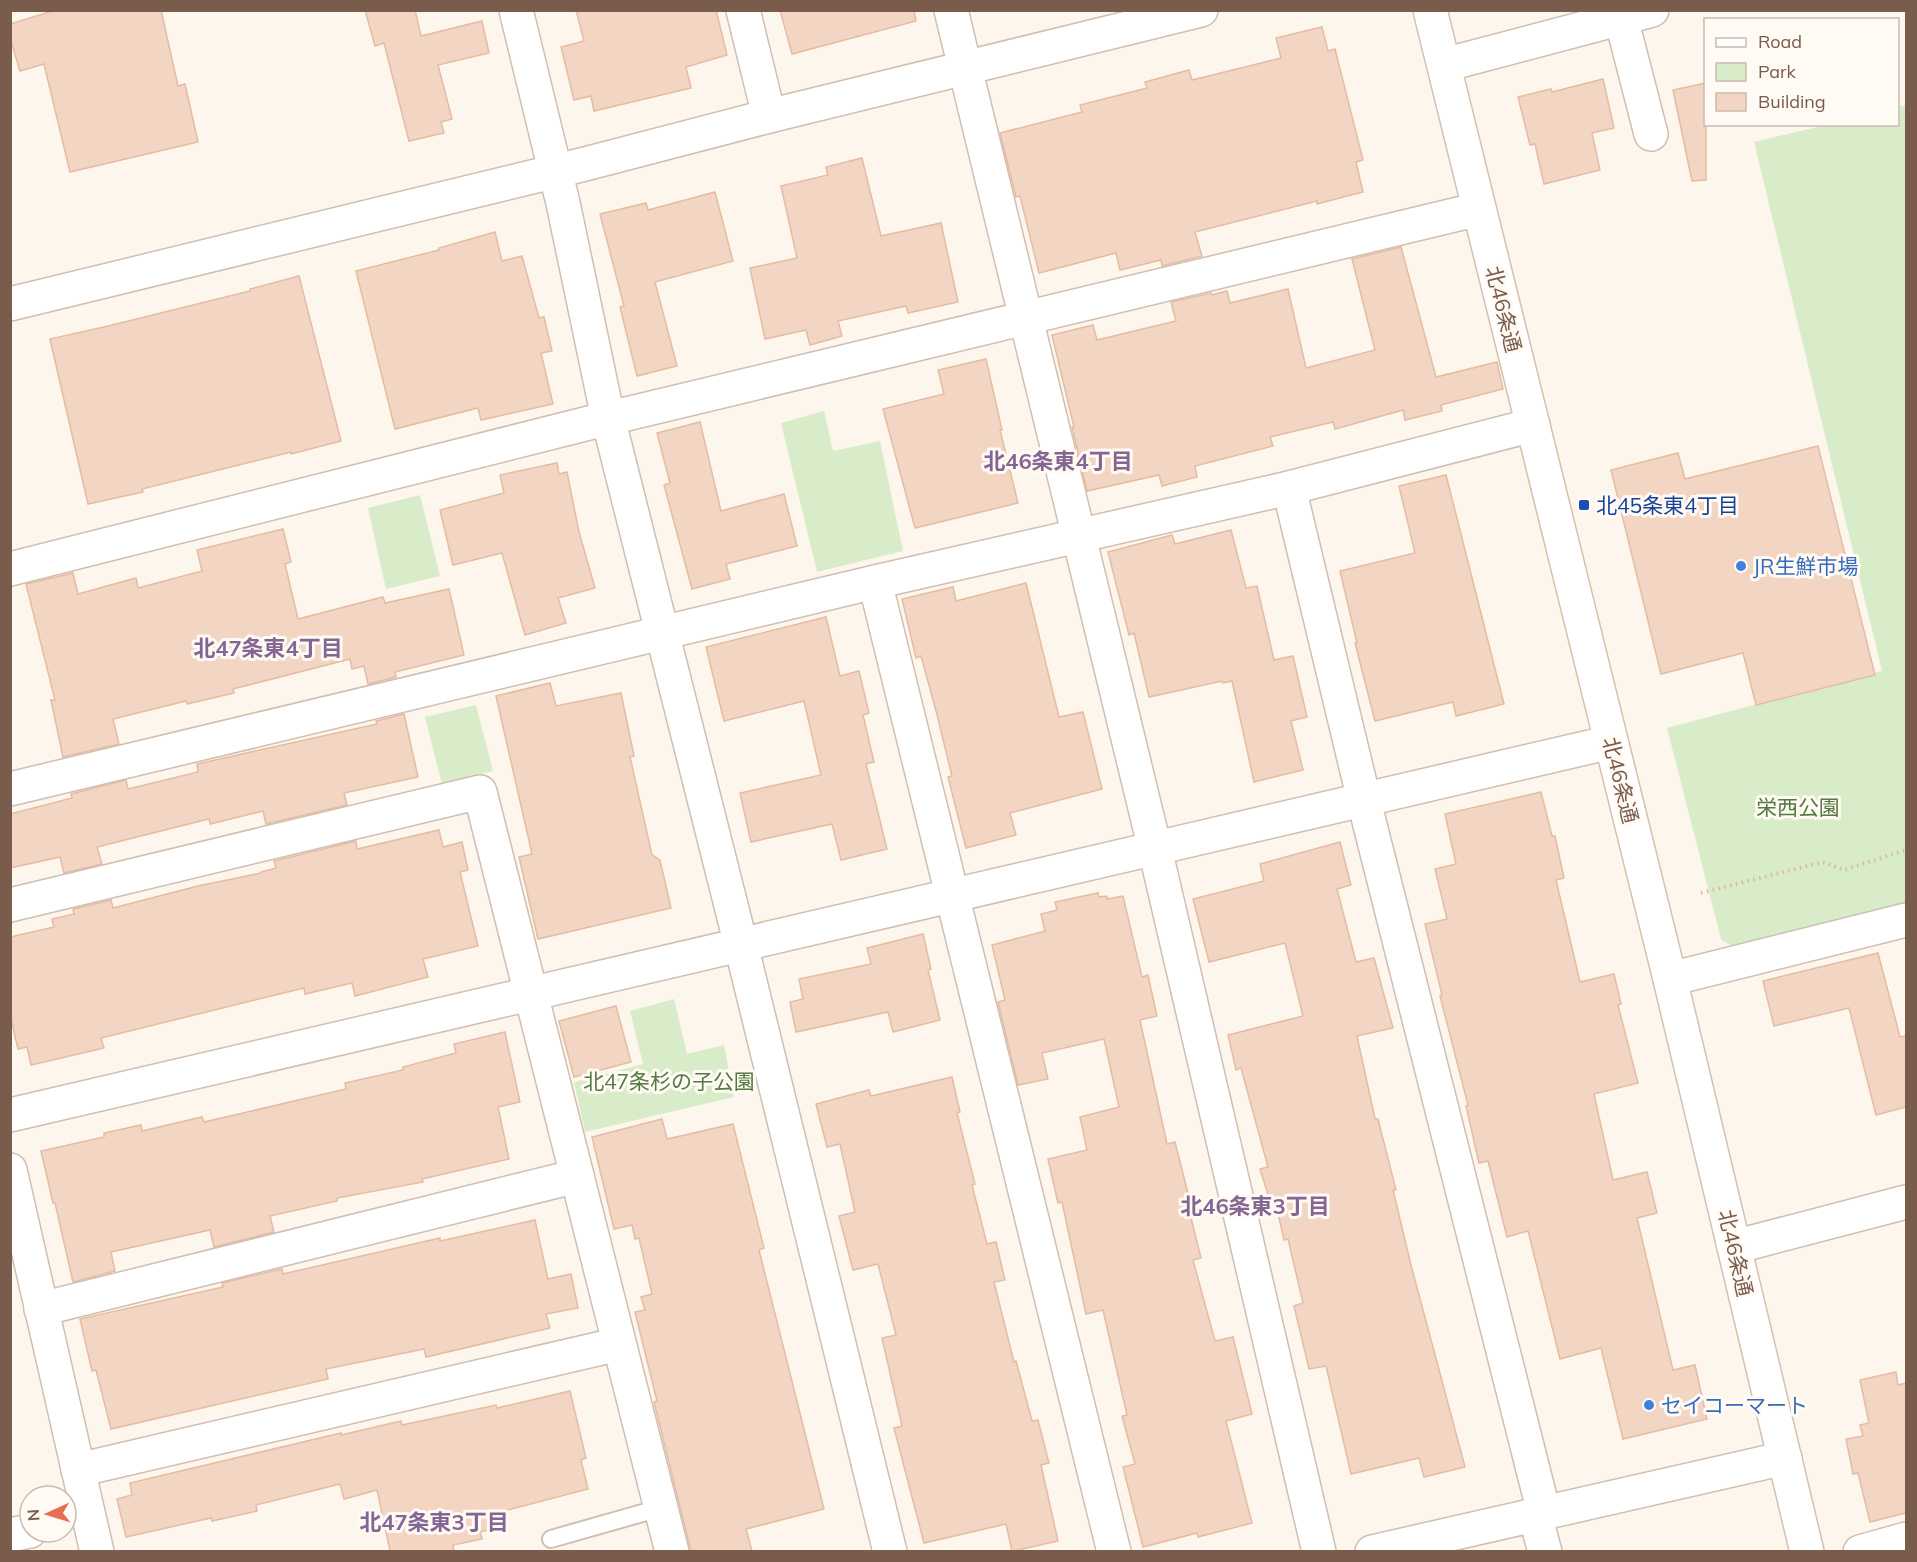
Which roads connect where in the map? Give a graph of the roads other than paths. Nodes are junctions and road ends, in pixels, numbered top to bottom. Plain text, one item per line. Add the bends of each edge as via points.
1 (516, 10) edge
2 (743, 10) edge
3 (951, 10) edge
4 (1430, 10) edge
5 (1652, 10) edge
6 (1182, 13) edge
7 (1620, 14) edge
8 (1444, 65) junction
9 (965, 69) junction
10 (769, 116) junction
11 (1651, 134) dead end
12 (556, 171) junction
13 (1479, 209) junction
14 (10, 304) edge
15 (1027, 318) junction
16 (608, 418) junction
17 (1533, 425) junction
18 (1289, 488) junction
19 (1079, 536) junction
20 (10, 569) edge
21 (875, 582) junction
22 (662, 633) junction
23 (1611, 742) junction
24 (10, 789) edge
25 (1364, 800) junction
26 (1155, 849) junction
27 (952, 896) junction
28 (10, 905) edge
29 (1906, 920) edge
30 (741, 945) junction
31 (1670, 979) junction
32 (531, 993) junction
33 (10, 1115) edge
34 (10, 1170) edge
35 (577, 1176) junction
36 (1906, 1202) edge
37 (1734, 1247) junction
38 (41, 1309) junction
39 (619, 1344) junction
40 (1785, 1458) junction
41 (78, 1470) junction
42 (78, 1484) edge
43 (660, 1508) junction
44 (1540, 1514) junction
45 (78, 1522) edge
46 (551, 1539) dead end
47 (1906, 1539) edge
48 (97, 1551) edge
49 (672, 1551) edge
50 (890, 1551) edge
51 (1114, 1551) edge
52 (1319, 1551) edge
53 (1372, 1551) edge
54 (1545, 1551) edge
55 (1807, 1551) edge
56 (1860, 1551) edge

1 - 12 street
2 - 10 street
3 - 9 street
4 - 8 street, 北46条通
5 - 7 street
6 - 9 street
7 - 8 street
7 - 11 street
8 - 13 street, 北46条通
9 - 10 street
9 - 15 street
10 - 12 street
12 - 14 street
12 - 16 street
13 - 15 street
13 - 17 street, 北46条通
15 - 16 street
15 - 19 street
16 - 20 street
16 - 22 street
17 - 18 street
17 - 23 street, 北46条通
18 - 19 street
18 - 25 street
19 - 21 street
19 - 26 street
21 - 22 street
21 - 27 street
22 - 24 street
22 - 30 street
23 - 25 street
23 - 31 street, 北46条通
25 - 26 street
25 - 44 street
26 - 27 street
26 - 52 street
27 - 30 street
27 - 51 street
28 - 32 street via 480,792
29 - 31 street
30 - 32 street
30 - 50 street
31 - 37 street, 北46条通
32 - 33 street
32 - 35 street
34 - 38 street
35 - 38 street
35 - 39 street
36 - 37 street
37 - 40 street, 北46条通
38 - 41 street
39 - 41 street
39 - 43 street
40 - 44 street
40 - 55 street, 北46条通
41 - 42 street
43 - 46 lane
43 - 49 street
44 - 53 street
44 - 54 street
45 - 48 street
47 - 56 street

